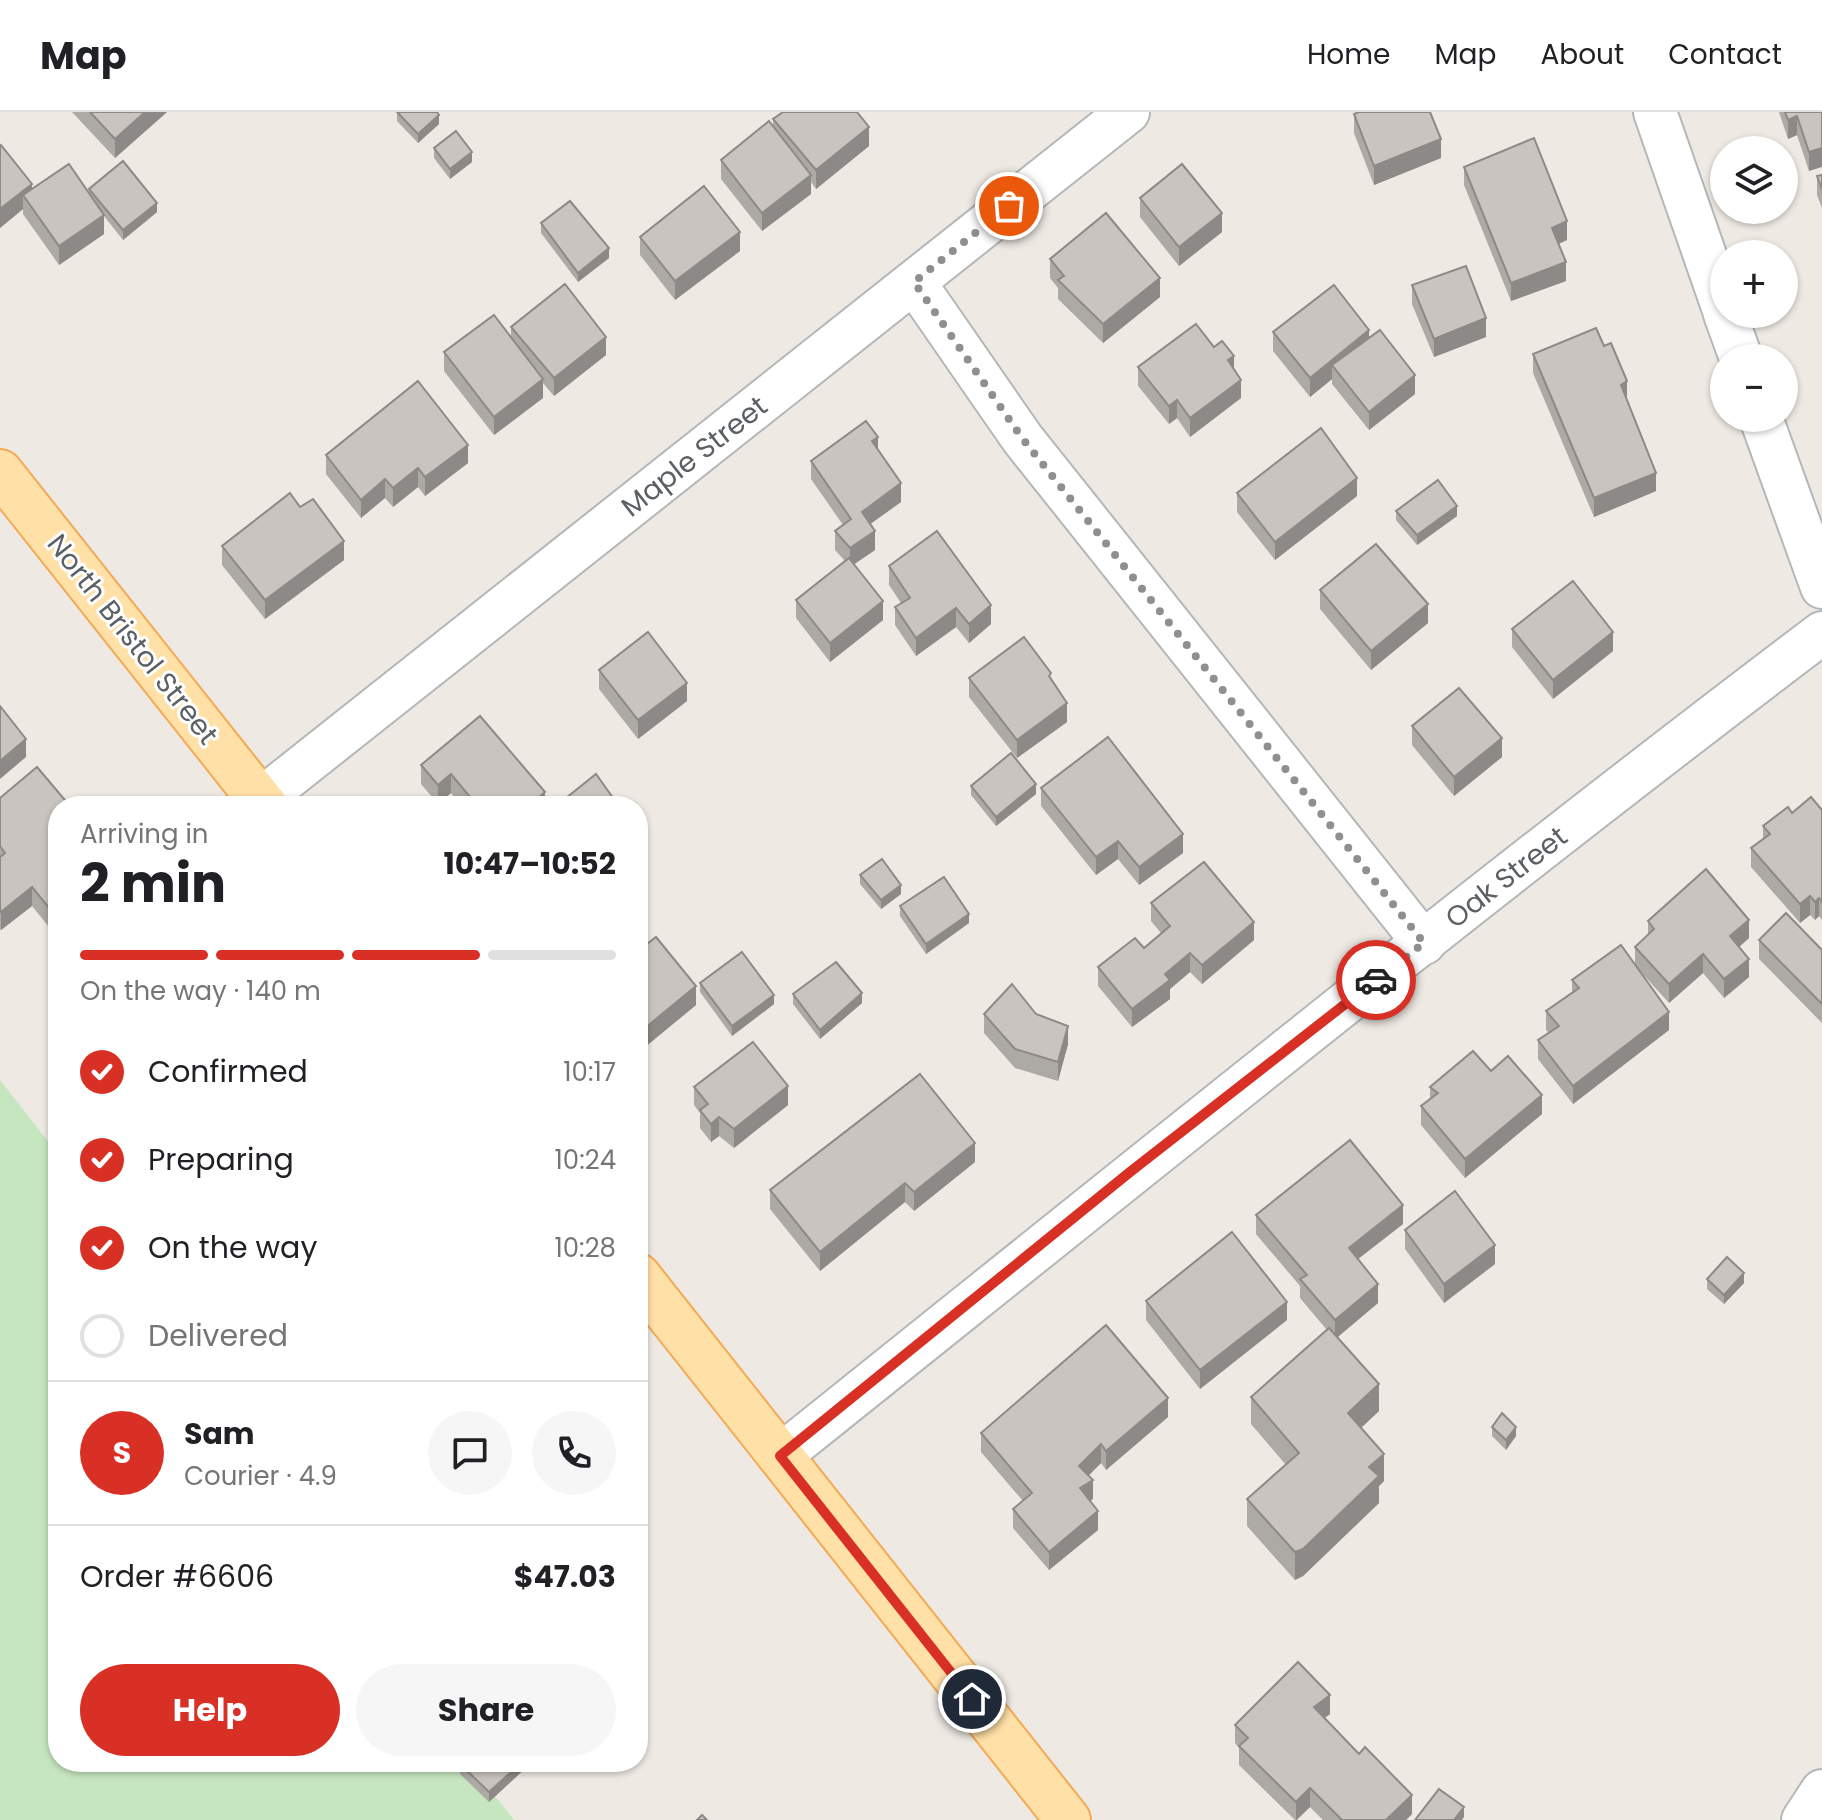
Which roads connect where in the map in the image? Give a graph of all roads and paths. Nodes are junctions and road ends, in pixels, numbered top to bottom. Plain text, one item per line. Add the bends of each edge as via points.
1 (1128, 112) edge
2 (1655, 112) edge
3 (1710, 269) edge
4 (914, 282) junction
5 (1766, 432) edge
6 (0, 472) edge
7 (1822, 587) edge
8 (1822, 633) edge
9 (257, 796) edge
10 (272, 796) edge
11 (1424, 943) junction
12 (648, 1289) edge
13 (780, 1456) junction
14 (1822, 1791) edge
15 (1068, 1820) edge
16 (1803, 1820) edge

1 - 4 street, Maple Street
2 - 3 street
4 - 10 street, Maple Street
4 - 11 street via 1022,438
5 - 7 street
6 - 9 main road, North Bristol Street
8 - 11 street, Oak Street
11 - 13 street, Oak Street via 1130,1172
12 - 13 main road
13 - 15 main road
14 - 16 street

